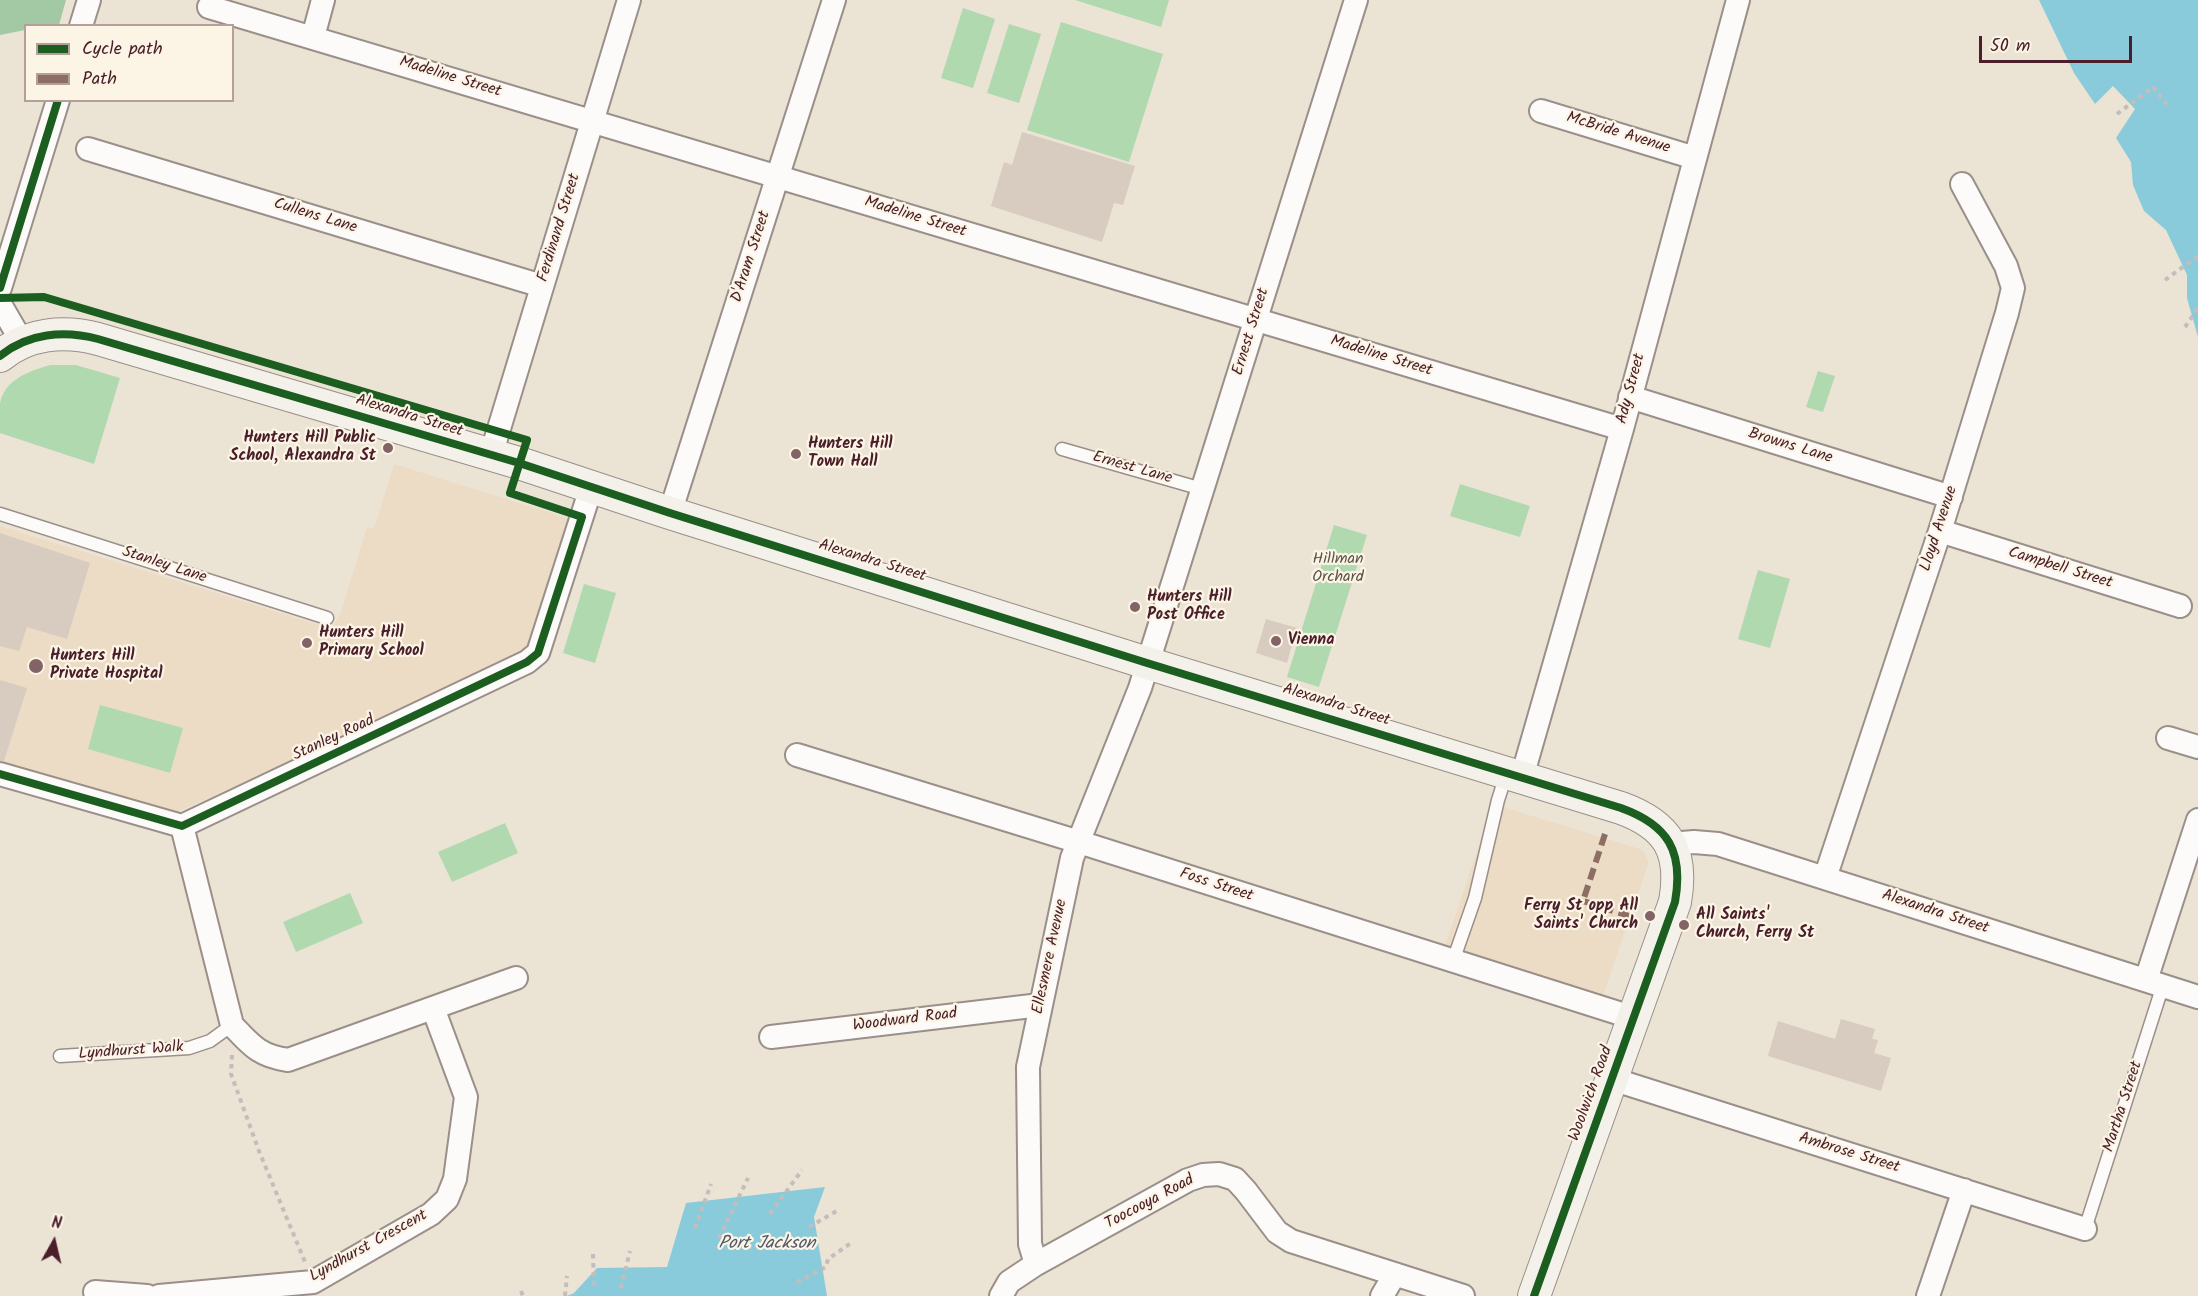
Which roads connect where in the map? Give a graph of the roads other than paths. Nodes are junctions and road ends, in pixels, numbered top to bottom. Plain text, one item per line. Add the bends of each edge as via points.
1 (89, 0) edge
2 (323, 0) edge
3 (629, 0) edge
4 (834, 0) edge
5 (1356, 0) edge
6 (1738, 0) edge
7 (209, 6) dead end
8 (82, 24) edge
9 (313, 38) junction
10 (57, 102) edge
11 (1541, 111) dead end
12 (592, 121) junction
13 (88, 149) dead end
14 (1695, 158) junction
15 (778, 177) junction
16 (1962, 184) dead end
17 (542, 286) junction
18 (0, 288) edge
19 (0, 304) edge
20 (1256, 319) junction
21 (11, 349) edge
22 (1630, 397) junction
23 (1622, 429) junction
24 (1062, 449) dead end
25 (491, 455) junction
26 (591, 488) junction
27 (1202, 489) junction
28 (1951, 496) junction
29 (670, 513) junction
30 (0, 514) edge
31 (1940, 531) junction
32 (2180, 606) dead end
33 (327, 618) dead end
34 (1147, 663) junction
35 (2168, 738) dead end
36 (2198, 747) edge
37 (797, 755) dead end
38 (0, 774) edge
39 (1514, 774) junction
40 (2198, 820) edge
41 (182, 826) junction
42 (1079, 842) junction
43 (1670, 844) junction
44 (1825, 878) junction
45 (1675, 902) joint
46 (1453, 961) junction
47 (516, 978) dead end
48 (2154, 983) junction
49 (2198, 997) edge
50 (1040, 1005) junction
51 (433, 1008) junction
52 (1634, 1018) junction
53 (232, 1025) junction
54 (771, 1037) dead end
55 (60, 1056) dead end
56 (1612, 1079) junction
57 (1964, 1190) junction
58 (2085, 1229) joint
59 (1036, 1264) junction
60 (1395, 1274) junction
61 (95, 1292) dead end
62 (147, 1296) edge
63 (159, 1296) edge
64 (1001, 1296) edge
65 (1382, 1296) edge
66 (1463, 1296) edge
67 (1534, 1296) edge
68 (1928, 1296) edge

1 - 8 street
2 - 9 street
3 - 12 street, Ferdinand Street
4 - 15 street, D'Aram Street
5 - 20 street, Ernest Street
6 - 14 street, Ady Street
7 - 9 street, Madeline Street
9 - 12 street, Madeline Street
10 - 18 street
11 - 14 street, McBride Avenue
12 - 15 street, Madeline Street
12 - 17 street, Ferdinand Street
13 - 17 street, Cullens Lane
14 - 22 street, Ady Street
15 - 20 street, Madeline Street
15 - 29 street, D'Aram Street
16 - 28 street, Lloyd Avenue via 2006,266 2013,288
17 - 25 street, Ferdinand Street
19 - 21 street
20 - 23 street, Madeline Street
20 - 27 street, Ernest Street
21 - 25 street, Alexandra Street via 46,335 88,336
22 - 23 street, Ady Street
22 - 28 street, Browns Lane
23 - 39 street, Ady Street
24 - 27 lane, Ernest Lane
25 - 26 street, Alexandra Street
26 - 29 street, Alexandra Street
26 - 41 street, Stanley Road via 538,653 533,658
27 - 34 street, Ernest Street
28 - 31 street, Lloyd Avenue
29 - 34 street, Alexandra Street
30 - 33 lane, Stanley Lane
31 - 32 street, Campbell Street
31 - 44 street, Lloyd Avenue
34 - 39 street, Alexandra Street
34 - 42 street, Ellesmere Avenue
35 - 36 street
37 - 42 street, Foss Street
38 - 41 street
39 - 43 street, Alexandra Street via 1633,812 1655,824
39 - 46 lane via 1498,800 1475,898
40 - 48 street, Martha Street
41 - 53 street
42 - 46 street, Foss Street
42 - 50 street, Ellesmere Avenue via 1072,858
43 - 44 street, Alexandra Street via 1718,844
43 - 45 street, Alexandra Street via 1677,864
44 - 48 street, Alexandra Street
45 - 52 street, Woolwich Road
46 - 52 street, Foss Street
47 - 51 street
48 - 49 street, Alexandra Street
48 - 58 lane, Martha Street
50 - 54 street, Woodward Road
50 - 59 street, Ellesmere Avenue via 1028,1066 1030,1244
51 - 53 street via 288,1060 270,1058 253,1048
51 - 63 street, Lyndhurst Crescent via 466,1097 455,1179 447,1199 431,1214 313,1282
52 - 56 street, Woolwich Road
53 - 55 lane, Lyndhurst Walk via 210,1041 189,1048
56 - 57 street, Ambrose Street
56 - 67 street, Woolwich Road
57 - 58 street, Ambrose Street
57 - 68 street
59 - 60 street, Toocooya Road via 1188,1179 1219,1174 1234,1179 1277,1232 1291,1240
59 - 64 street, Toocooya Road via 1009,1282
60 - 65 street
60 - 66 street, Toocooya Road
61 - 62 street

